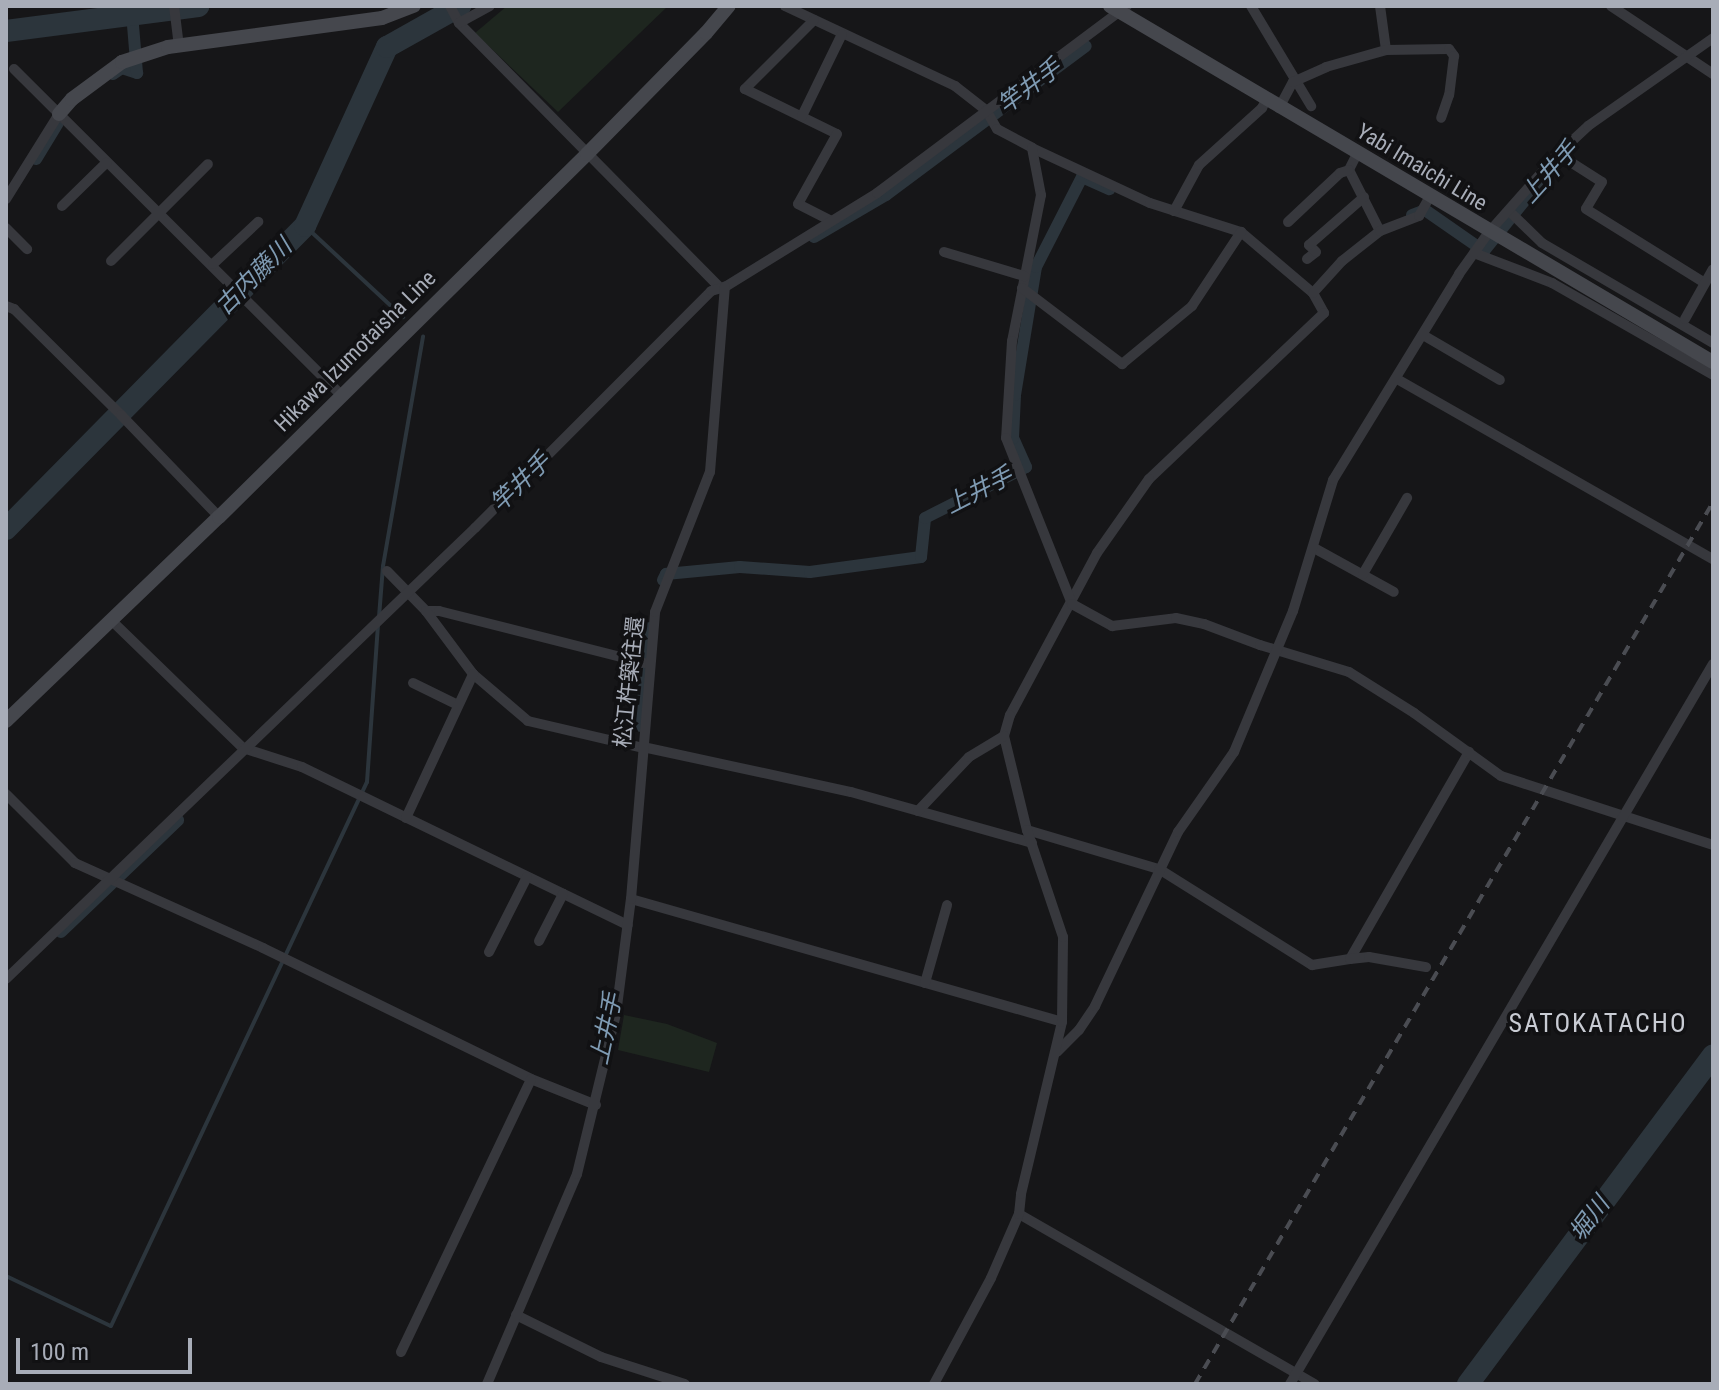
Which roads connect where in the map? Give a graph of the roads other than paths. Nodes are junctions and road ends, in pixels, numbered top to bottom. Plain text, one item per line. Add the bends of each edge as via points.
1 (174, 6) edge
2 (414, 6) edge
3 (450, 6) edge
4 (490, 6) edge
5 (729, 6) edge
6 (785, 6) edge
7 (1251, 6) edge
8 (1380, 6) edge
9 (1611, 6) edge
10 (1119, 8) edge
11 (814, 20) junction
12 (459, 23) junction
13 (842, 34) junction
14 (1713, 38) edge
15 (179, 41) junction
16 (1386, 50) junction
17 (1688, 55) junction
18 (14, 69) dead end
19 (1713, 74) edge
20 (1293, 82) junction
21 (1272, 104) junction
22 (1311, 106) dead end
23 (986, 110) junction
24 (59, 114) junction
25 (802, 116) junction
26 (1441, 118) dead end
27 (1032, 148) junction
28 (587, 154) junction
29 (1357, 154) junction
30 (1558, 154) junction
31 (106, 163) junction
32 (208, 164) dead end
33 (1349, 170) junction
34 (1364, 197) junction
35 (1429, 198) junction
36 (6, 199) edge
37 (62, 206) dead end
38 (1174, 211) junction
39 (1509, 211) junction
40 (156, 213) junction
41 (831, 221) junction
42 (258, 222) dead end
43 (1288, 222) dead end
44 (6, 228) edge
45 (1380, 231) junction
46 (1241, 232) junction
47 (1489, 232) junction
48 (27, 249) dead end
49 (944, 252) dead end
50 (1474, 253) junction
51 (1307, 259) dead end
52 (111, 261) dead end
53 (213, 264) junction
54 (1713, 269) edge
55 (1023, 282) junction
56 (1705, 283) junction
57 (722, 288) junction
58 (1313, 293) junction
59 (6, 306) edge
60 (1685, 319) dead end
61 (1423, 335) junction
62 (1713, 343) edge
63 (1713, 362) edge
64 (1713, 375) edge
65 (1397, 379) junction
66 (1500, 380) dead end
67 (341, 395) junction
68 (1407, 498) dead end
69 (219, 517) junction
70 (1314, 548) junction
71 (1713, 559) edge
72 (387, 571) dead end
73 (1363, 574) junction
74 (1394, 592) dead end
75 (406, 593) junction
76 (1072, 604) junction
77 (426, 611) junction
78 (111, 620) junction
79 (1276, 650) junction
80 (649, 664) junction
81 (1713, 664) edge
82 (473, 674) junction
83 (413, 683) dead end
84 (458, 705) junction
85 (6, 721) edge
86 (1004, 736) junction
87 (243, 748) junction
88 (643, 748) junction
89 (1469, 752) junction
90 (6, 794) edge
91 (918, 811) junction
92 (1624, 816) junction
93 (406, 818) junction
94 (1027, 830) junction
95 (1032, 843) junction
96 (1713, 845) edge
97 (1159, 869) junction
98 (527, 877) junction
99 (111, 879) junction
100 (563, 894) junction
101 (631, 899) junction
102 (947, 905) dead end
103 (628, 925) junction
104 (539, 941) dead end
105 (489, 952) dead end
106 (1350, 959) junction
107 (1426, 967) dead end
108 (6, 979) edge
109 (925, 983) junction
110 (1062, 1022) junction
111 (1057, 1052) junction
112 (531, 1079) junction
113 (596, 1105) junction
114 (1019, 1214) junction
115 (516, 1315) junction
116 (401, 1352) dead end
117 (1296, 1373) junction
118 (487, 1384) edge
119 (685, 1384) edge
120 (934, 1384) edge
121 (1290, 1384) edge
122 (1315, 1384) edge

1 - 15 street
2 - 15 main road via 382,18
3 - 12 street
4 - 12 street
5 - 28 main road, Hikawa Izumotaisha Line
6 - 11 street
7 - 20 street
8 - 16 street
9 - 17 street
10 - 21 main road, Yabi Imaichi Line
10 - 23 street
11 - 13 street
11 - 25 street via 745,89
12 - 28 street
13 - 23 street via 928,72
13 - 25 street
14 - 17 street
15 - 24 main road via 122,62
16 - 20 street
16 - 26 street via 1449,49 1454,56
17 - 19 street
17 - 30 street via 1588,126
18 - 24 street
20 - 21 street
20 - 22 street
21 - 29 main road, Yabi Imaichi Line
21 - 38 street via 1236,127 1199,165
23 - 27 street via 997,129
23 - 41 street via 877,193
24 - 31 street
24 - 36 street
25 - 41 street via 837,134 798,204
27 - 38 street
27 - 55 street via 1041,195
28 - 57 street
28 - 67 main road, Hikawa Izumotaisha Line
29 - 33 street
29 - 35 main road, Yabi Imaichi Line
30 - 39 street
30 - 56 street via 1602,182 1586,209
31 - 37 street
31 - 40 street
32 - 40 street
33 - 34 street
33 - 43 street
34 - 45 street
34 - 51 street via 1309,245 1316,252
35 - 45 street via 1419,216
35 - 47 main road, Yabi Imaichi Line
38 - 46 street
39 - 47 street
39 - 62 street via 1542,243
40 - 52 street
40 - 53 street
41 - 57 street
42 - 53 street
44 - 48 street
45 - 58 street
46 - 55 street via 1192,306 1122,364
46 - 58 street
47 - 50 street
47 - 63 main road, Yabi Imaichi Line
49 - 55 street
50 - 61 street
50 - 64 street via 1552,283
53 - 67 street
54 - 56 street
55 - 76 street via 1012,341 1006,438
56 - 60 street
57 - 75 street via 711,291
57 - 80 street, 松江杵築往還 via 710,472 655,612
58 - 76 street via 1324,313 1149,479 1097,553
59 - 69 street
61 - 65 street
61 - 66 street
65 - 70 street via 1333,480
65 - 71 street
67 - 69 main road, Hikawa Izumotaisha Line
68 - 73 street
69 - 78 main road, Hikawa Izumotaisha Line
70 - 73 street
70 - 79 street
72 - 75 street
73 - 74 street
75 - 77 street
75 - 87 street
76 - 79 street via 1112,626 1176,618
76 - 86 street via 1010,715
77 - 80 street
77 - 82 street
78 - 85 main road, Hikawa Izumotaisha Line
78 - 87 street
79 - 89 street via 1349,672
79 - 97 street via 1234,752
80 - 88 street, 松江杵築往還
81 - 92 street
82 - 84 street
82 - 88 street via 528,721
83 - 84 street
84 - 93 street
86 - 91 street via 969,757
86 - 94 street
87 - 93 street via 302,767
87 - 99 street
88 - 91 street
88 - 101 street, 松江杵築往還
89 - 92 street via 1501,776
89 - 106 street
90 - 99 street via 75,863
91 - 95 street
92 - 96 street
92 - 117 street
93 - 98 street
94 - 95 street
94 - 97 street
95 - 110 street via 1063,937
97 - 106 street via 1312,965
97 - 111 street via 1095,1006
98 - 100 street
98 - 105 street
99 - 108 street
99 - 112 street
100 - 103 street
100 - 104 street
101 - 103 street, 松江杵築往還
101 - 109 street
102 - 109 street
103 - 113 street, 松江杵築往還
106 - 107 street
109 - 110 street
110 - 111 street
111 - 114 street
112 - 113 street
112 - 116 street
113 - 115 street, 松江杵築往還 via 577,1174
114 - 117 street
114 - 120 street
115 - 118 street, 松江杵築往還
115 - 119 street via 601,1357
117 - 121 street
117 - 122 street

